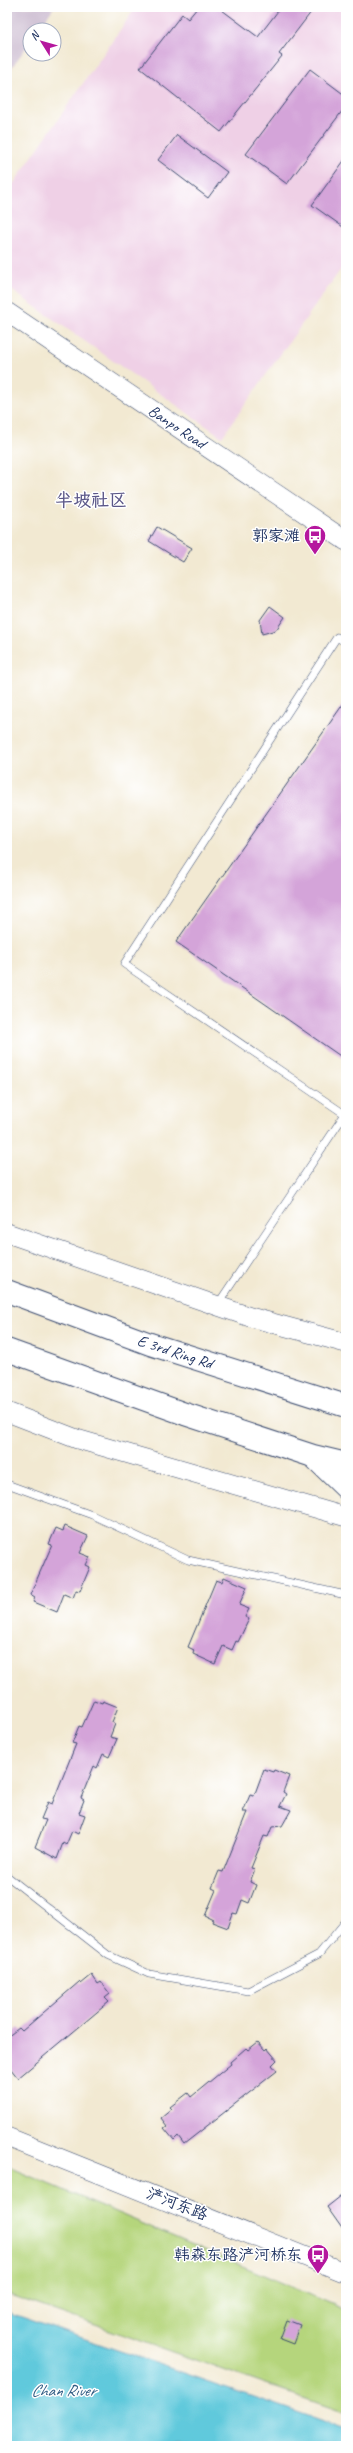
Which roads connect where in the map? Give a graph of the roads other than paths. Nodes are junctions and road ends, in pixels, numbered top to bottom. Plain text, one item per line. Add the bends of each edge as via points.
1 (7, 312) edge
2 (346, 541) edge
3 (346, 643) edge
4 (345, 1115) edge
5 (7, 1234) edge
6 (7, 1291) edge
7 (218, 1304) junction
8 (346, 1343) edge
9 (7, 1350) edge
10 (346, 1392) edge
11 (320, 1399) junction
12 (346, 1406) edge
13 (7, 1412) edge
14 (313, 1456) junction
15 (346, 1464) edge
16 (7, 1484) edge
17 (346, 1488) edge
18 (346, 1517) edge
19 (346, 1595) edge
20 (7, 1876) edge
21 (346, 1921) edge
22 (7, 2137) edge
23 (346, 2273) edge

1 - 2 street, Banpo Road
3 - 4 lane via 337,637 124,964
4 - 7 lane
5 - 7 street
6 - 11 highway, E 3rd Ring Rd via 150,1344
7 - 8 street via 250,1317
9 - 14 highway via 68,1374
10 - 11 highway
11 - 12 highway, E 3rd Ring Rd
13 - 18 street via 77,1439
14 - 15 highway
14 - 17 highway
16 - 19 lane via 92,1515 188,1560
20 - 21 lane via 108,1955 149,1974 248,1991 319,1954
22 - 23 street, 浐河东路

